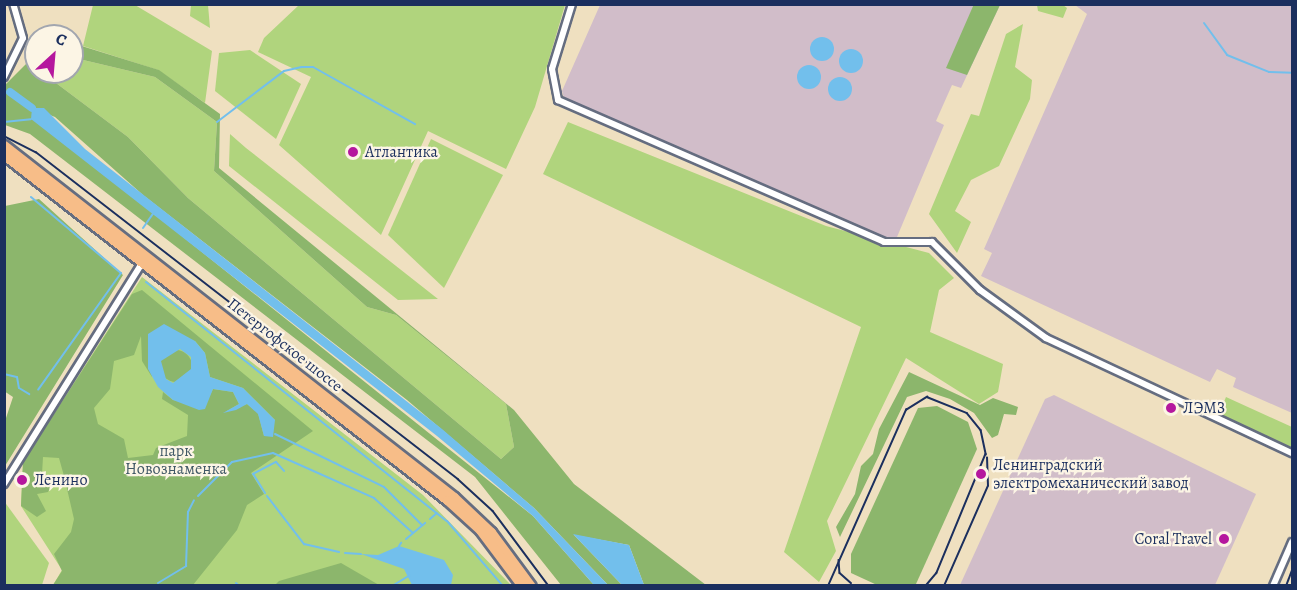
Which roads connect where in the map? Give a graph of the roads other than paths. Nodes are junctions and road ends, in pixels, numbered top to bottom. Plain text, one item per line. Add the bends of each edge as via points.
1 (13, 4) edge
2 (572, 4) edge
3 (4, 77) edge
4 (4, 145) edge
5 (4, 154) edge
6 (144, 260) junction
7 (1293, 453) edge
8 (4, 484) edge
9 (1293, 542) edge
10 (522, 585) edge
11 (531, 585) edge
12 (1273, 585) edge

1 - 3 street via 23,38
2 - 7 street via 552,69 558,100 884,242 932,242 980,290 1046,338
4 - 6 main road, Петергофское шоссе
5 - 6 main road, Петергофское шоссе
6 - 8 street
6 - 10 main road, Петергофское шоссе via 460,511
6 - 11 main road, Петергофское шоссе via 472,512
9 - 12 street

